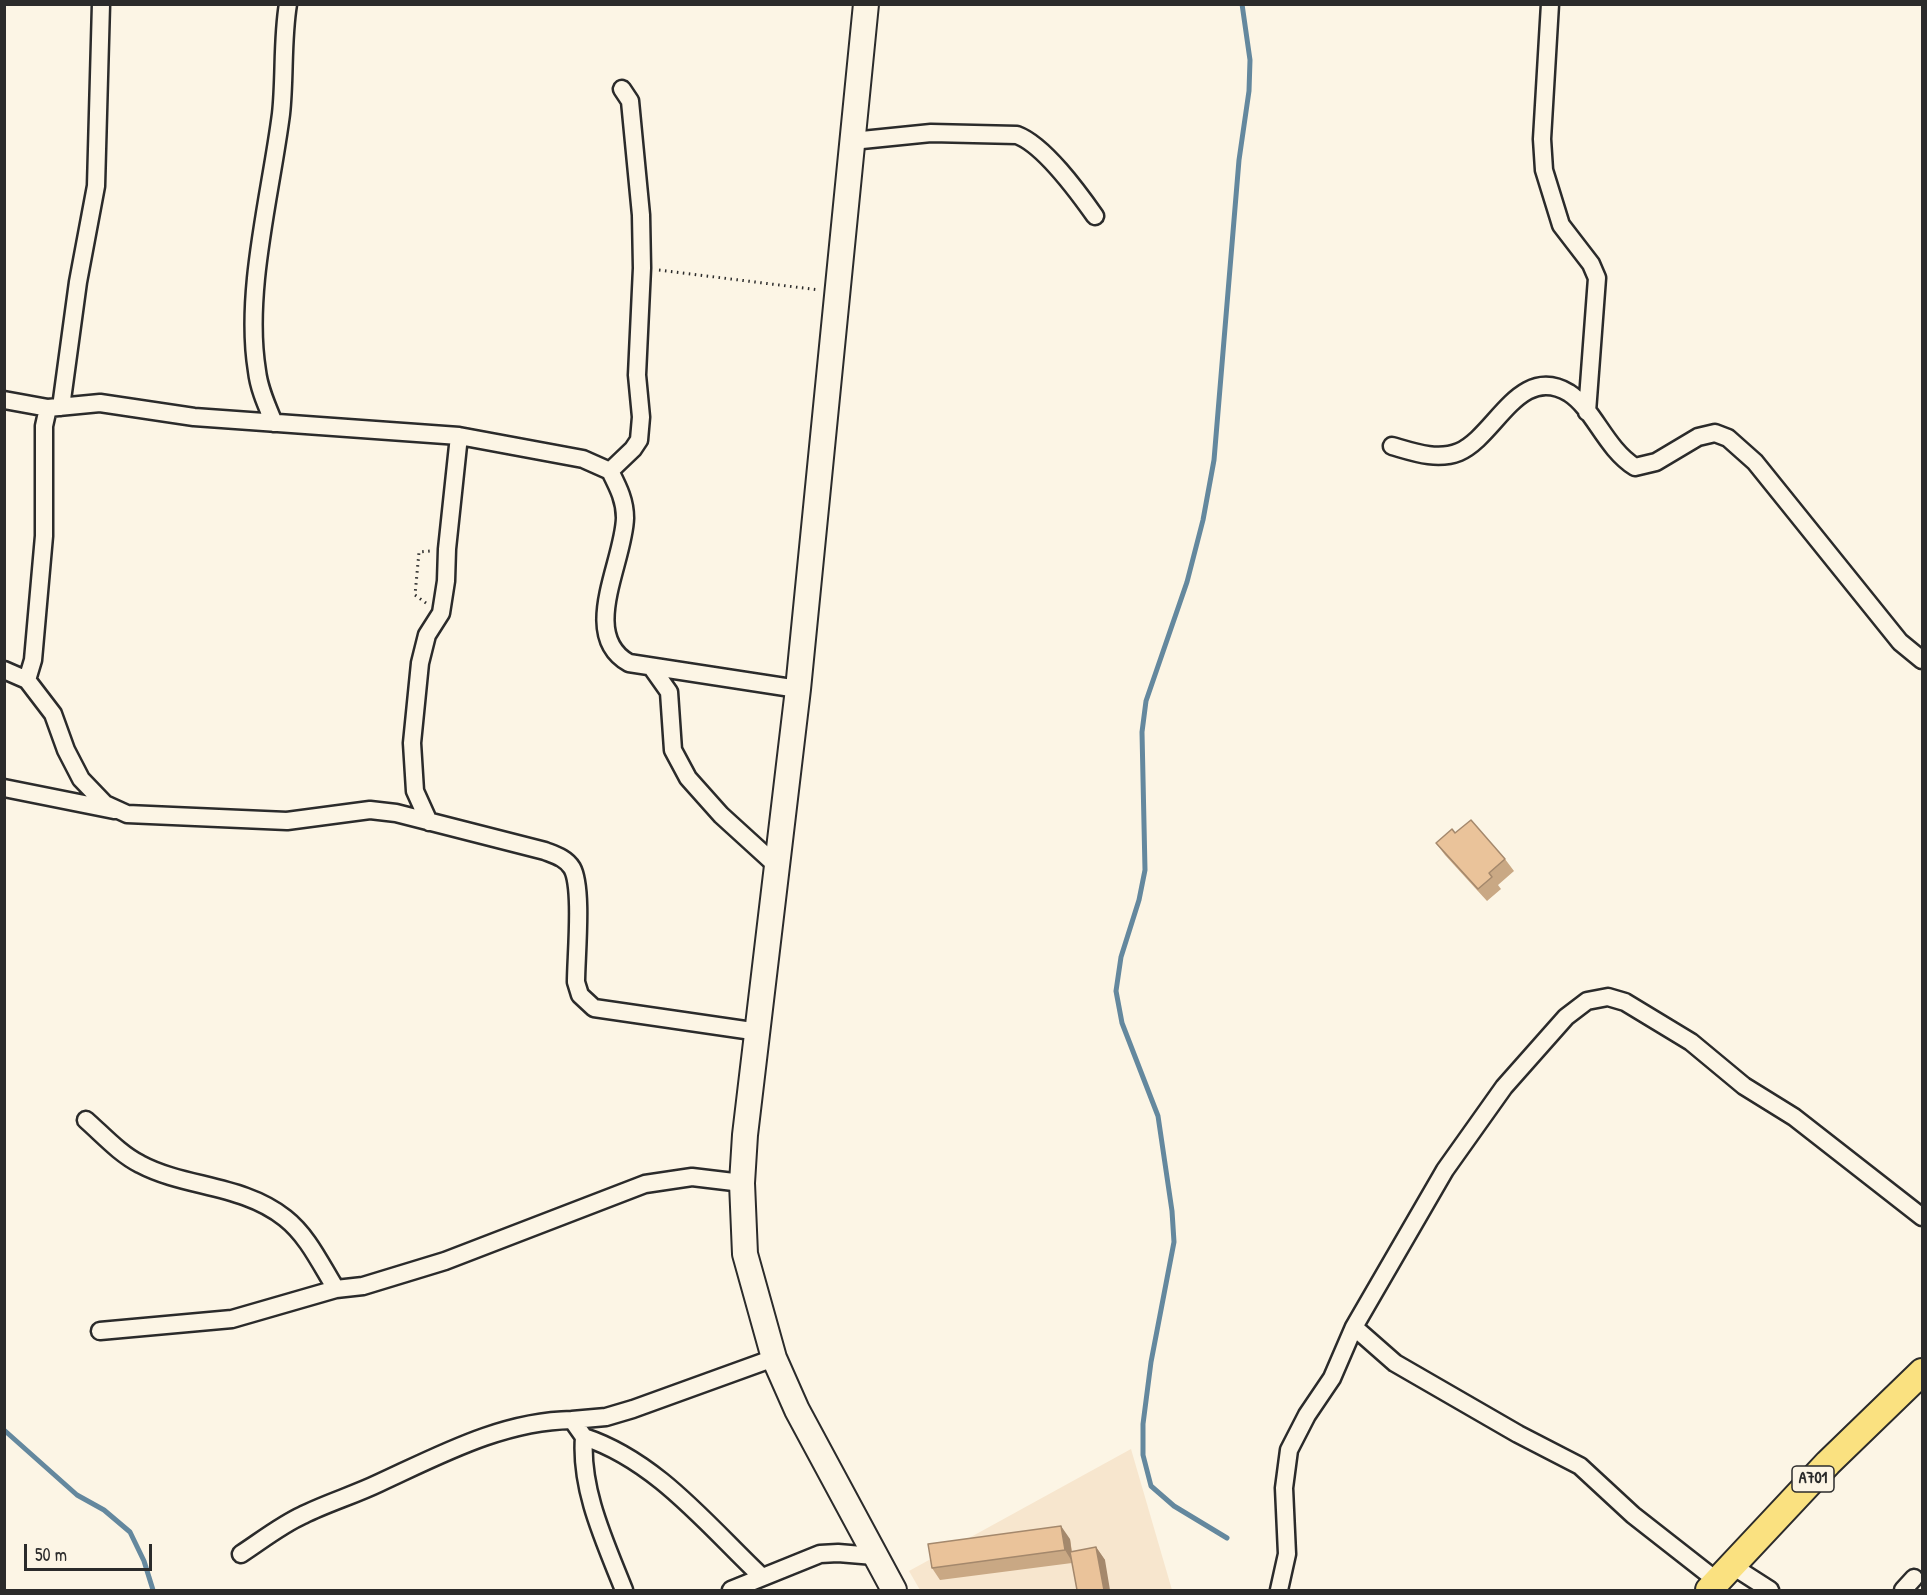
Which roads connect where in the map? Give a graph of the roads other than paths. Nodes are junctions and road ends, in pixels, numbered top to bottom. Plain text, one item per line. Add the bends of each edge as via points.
1 (101, 4) edge
2 (288, 4) edge
3 (866, 4) edge
4 (1550, 4) edge
5 (622, 88) dead end
6 (852, 141) junction
7 (1095, 216) dead end
8 (4, 400) edge
9 (54, 408) junction
10 (1587, 412) junction
11 (274, 423) junction
12 (459, 436) junction
13 (1392, 446) dead end
14 (610, 471) junction
15 (1923, 660) edge
16 (652, 668) junction
17 (4, 670) edge
18 (27, 680) junction
19 (798, 689) junction
20 (4, 788) edge
21 (114, 810) junction
22 (429, 822) junction
23 (777, 866) junction
24 (759, 1032) junction
25 (86, 1120) dead end
26 (742, 1183) junction
27 (1923, 1217) edge
28 (336, 1289) junction
29 (1354, 1327) junction
30 (100, 1331) dead end
31 (774, 1358) junction
32 (1923, 1372) edge
33 (572, 1420) junction
34 (584, 1437) junction
35 (241, 1554) dead end
36 (874, 1556) junction
37 (762, 1577) junction
38 (1719, 1578) edge
39 (624, 1590) edge
40 (731, 1590) edge
41 (894, 1590) edge
42 (1279, 1590) edge
43 (1770, 1590) edge

1 - 9 street via 96,186
2 - 11 street via 282,104 260,243 254,315 257,373
3 - 6 street
4 - 10 street via 1542,140 1544,170 1561,225 1597,278
5 - 14 street via 630,101 641,215 641,417 639,440
6 - 7 street via 931,133 1017,135 1029,140
6 - 19 street
8 - 9 street
9 - 11 street via 100,403 194,417
9 - 18 street via 44,426 44,536 33,660
10 - 13 street via 1570,394 1554,387 1536,386 1515,398 1474,444 1457,453 1439,456
10 - 15 street via 1619,457 1635,467 1656,462 1698,437 1715,433 1728,438 1755,462 1900,642
11 - 12 street
12 - 14 street via 583,459
12 - 22 street via 446,581 441,613 427,635 420,663 412,743 415,791
14 - 16 street via 623,498 625,519 604,623 608,641 618,657
16 - 19 street
16 - 23 street via 669,692 673,750 688,778 721,815
17 - 18 street
18 - 21 street via 57,722 81,779
19 - 23 street
20 - 21 street
21 - 22 street via 127,814 287,821 370,810
22 - 24 street via 564,858 573,869 577,890 576,982 580,996 594,1008
23 - 24 street
24 - 26 street
25 - 28 street via 140,1164 237,1194 286,1219 303,1237
26 - 28 street via 692,1177 645,1184 445,1261 363,1286
26 - 31 street via 745,1254
27 - 29 street via 1794,1118 1744,1086 1691,1042 1625,1002 1608,997 1587,1001 1566,1017 1504,1087 1445,1170
28 - 30 street via 232,1319
29 - 38 street via 1395,1363 1580,1467 1633,1515
29 - 42 street via 1332,1378 1289,1450 1284,1488 1287,1554
31 - 33 street via 633,1409 606,1417
31 - 36 street
32 - 38 main road, A701 via 1828,1463
33 - 34 street
33 - 35 street via 550,1420 492,1433 442,1452 302,1515
34 - 37 street via 620,1452 661,1481
34 - 39 street via 586,1484
36 - 37 street via 820,1554
36 - 41 street
37 - 40 street
38 - 43 street

